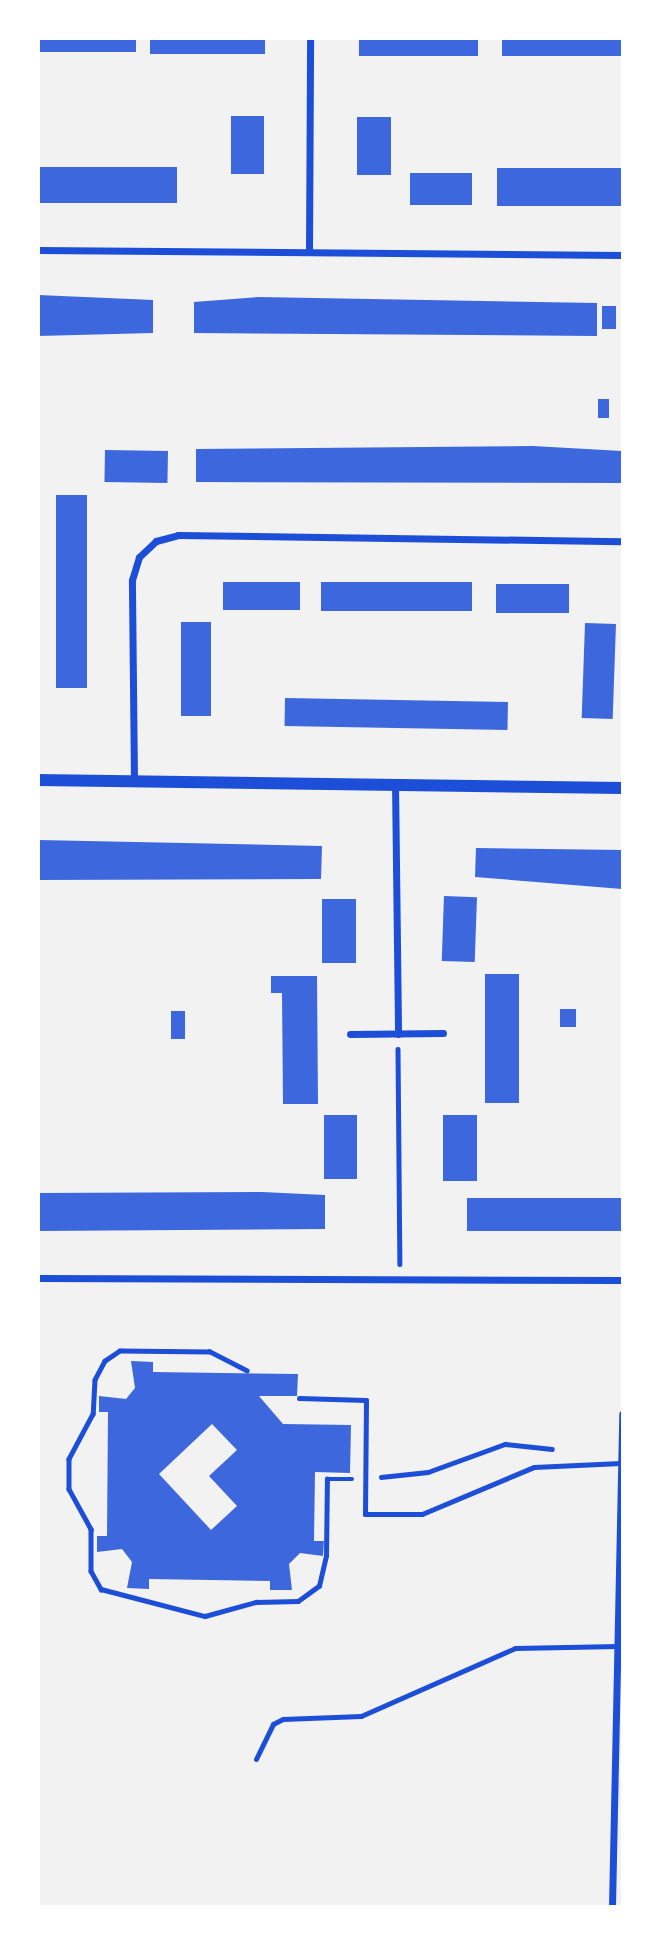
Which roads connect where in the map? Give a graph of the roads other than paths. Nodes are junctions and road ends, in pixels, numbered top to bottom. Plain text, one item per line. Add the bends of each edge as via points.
1 (310, 38) edge
2 (38, 250) edge
3 (309, 252) junction
4 (622, 255) edge
5 (622, 541) edge
6 (38, 780) edge
7 (134, 780) junction
8 (395, 782) junction
9 (622, 788) edge
10 (443, 1033) dead end
11 (350, 1034) dead end
12 (398, 1034) junction
13 (38, 1278) edge
14 (622, 1280) edge
15 (299, 1398) dead end
16 (622, 1414) edge
17 (621, 1463) edge
18 (619, 1646) junction
19 (256, 1759) dead end
20 (612, 1906) edge

1 - 3 street
2 - 3 street
3 - 4 street
5 - 7 street via 178,535 156,541 139,557 132,580
6 - 7 street
7 - 8 street
8 - 9 street
8 - 12 street
10 - 12 street
11 - 12 street
13 - 14 street
15 - 17 lane via 366,1400 365,1514 422,1514 458,1502 498,1477 573,1462
16 - 17 street
17 - 18 street
18 - 19 lane via 515,1648 372,1713 283,1719 273,1724
18 - 20 street

